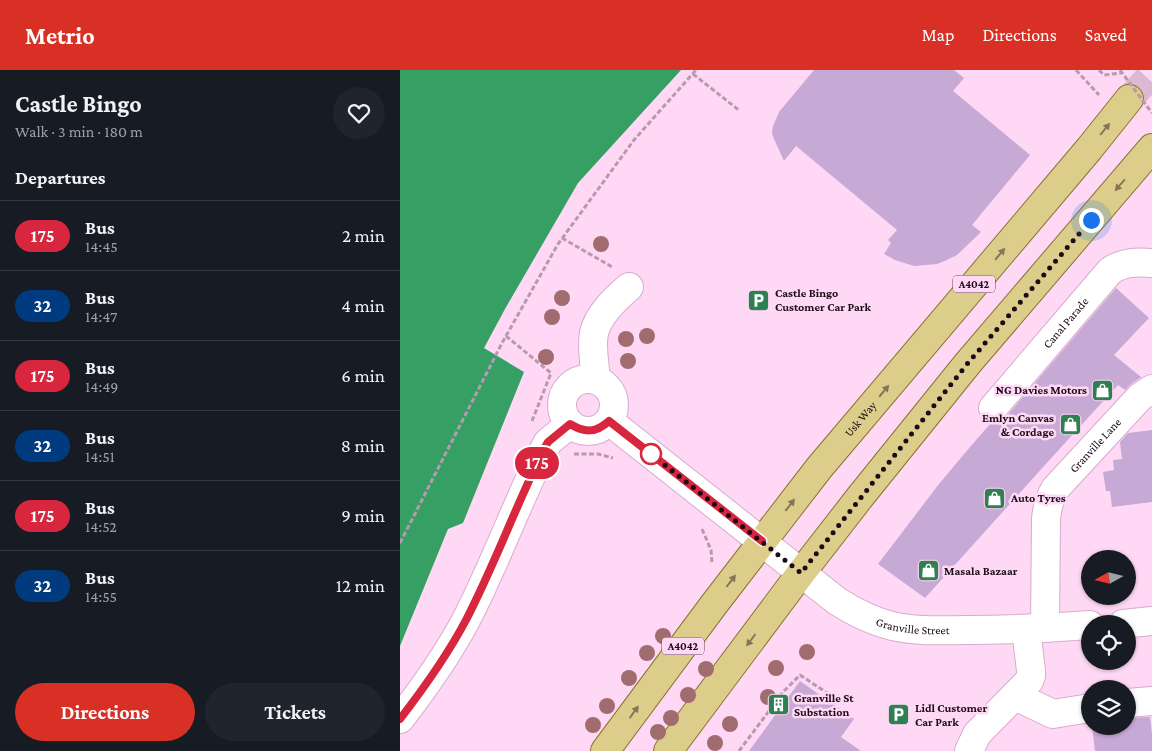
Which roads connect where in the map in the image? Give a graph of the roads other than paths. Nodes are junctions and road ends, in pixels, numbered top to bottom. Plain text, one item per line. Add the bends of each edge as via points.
1 (1117, 100) tunnel mouth
2 (1152, 148) edge
3 (1152, 263) edge
4 (621, 278) road end
5 (596, 380) junction
6 (1152, 389) edge
7 (993, 408) dead end
8 (609, 421) junction
9 (570, 424) junction
10 (762, 541) junction
11 (801, 573) junction
12 (1152, 621) edge
13 (1136, 623) edge
14 (1081, 626) edge
15 (1035, 629) junction
16 (1015, 696) junction
17 (1152, 701) edge
18 (1136, 702) edge
19 (1081, 709) edge
20 (400, 719) edge
21 (606, 751) edge
22 (668, 751) edge
23 (969, 751) edge

10 -> 1 main road, Usk Way / A4042 via 819,468 1089,149
2 -> 11 main road via 968,363
3 - 7 street, Canal Parade via 1130,262 1110,271
4 - 5 street via 594,334
5 - 8 street via 604,384 613,397 613,413
5 - 9 street via 580,380 566,391 563,408
6 - 15 street, Granville Lane via 1102,437 1049,498
8 - 9 street via 595,430
8 - 10 street, Granville Street
9 - 20 street via 548,442 465,621 444,659
10 - 11 street, Granville Street
21 -> 10 main road, Usk Way / A4042
11 - 15 street, Granville Street via 857,613 894,626 933,630
11 -> 22 main road
12 - 13 street
14 - 15 street, Granville Street
15 - 16 street, Granville Lane via 1031,676
16 - 19 street via 1053,714
16 - 23 street, Granville Lane via 977,734
17 - 18 street

